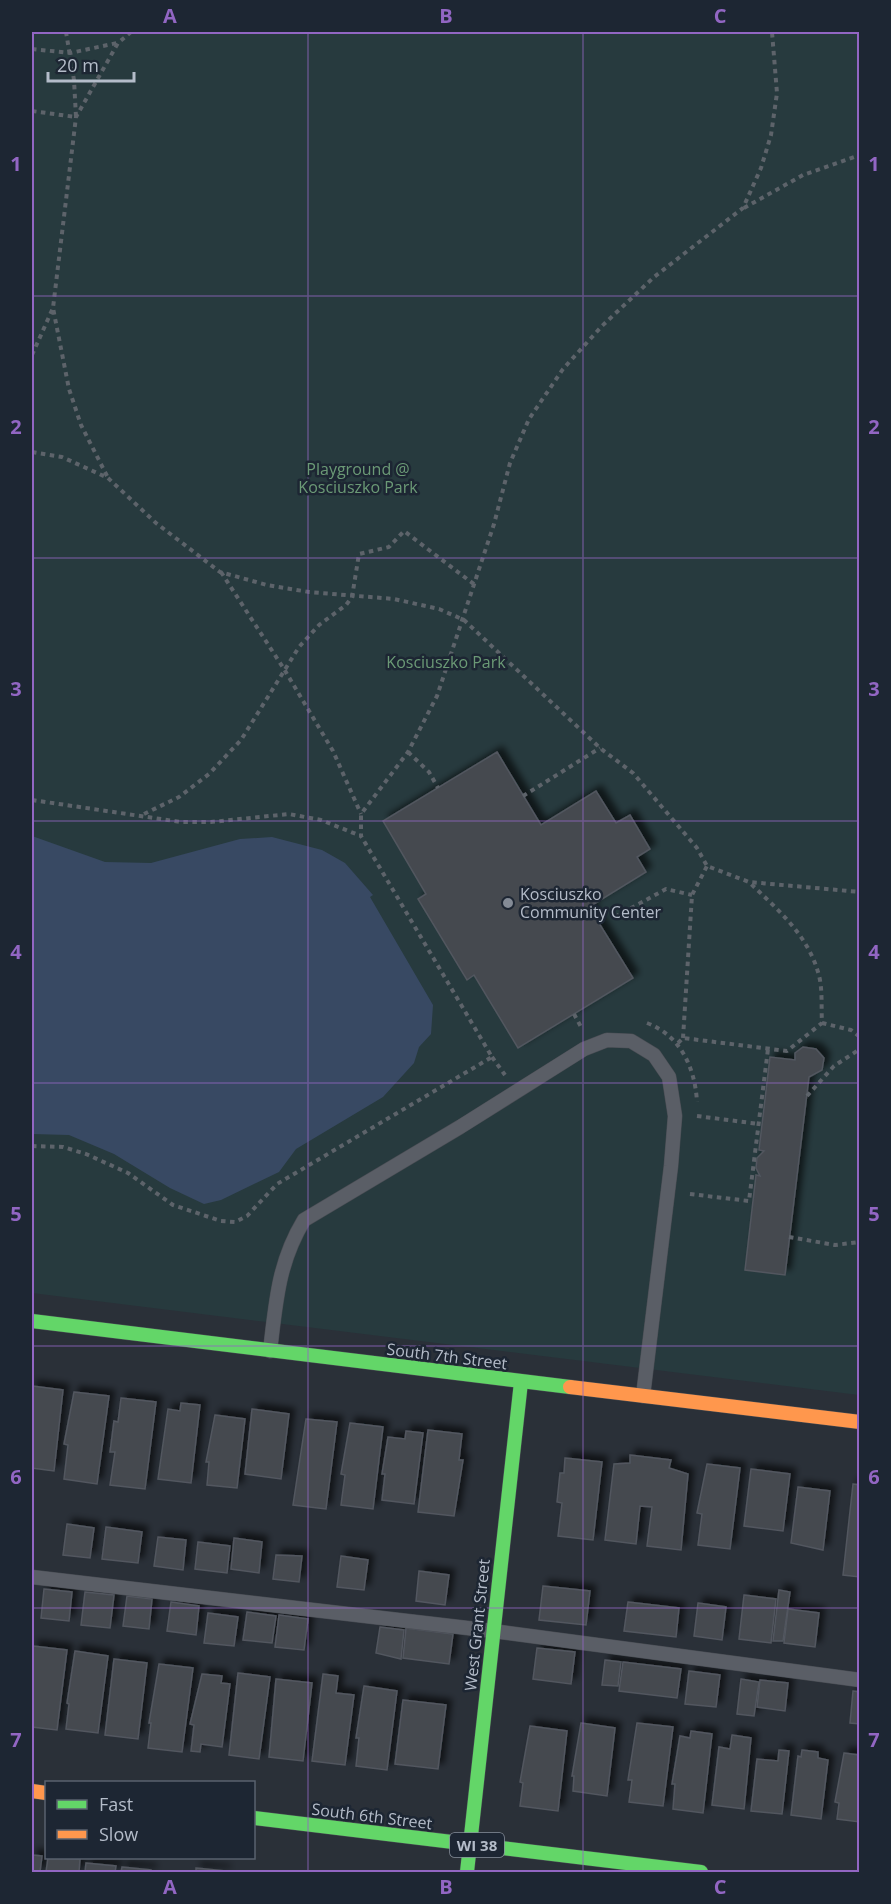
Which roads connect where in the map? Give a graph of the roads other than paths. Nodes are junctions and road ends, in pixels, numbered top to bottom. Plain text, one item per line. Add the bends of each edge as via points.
1 (32, 1321) edge
2 (270, 1351) junction
3 (521, 1382) junction
4 (643, 1396) junction
5 (860, 1422) edge
6 (32, 1577) edge
7 (493, 1631) junction
8 (860, 1680) edge
9 (255, 1818) edge
10 (469, 1844) junction
11 (467, 1872) edge
12 (701, 1872) edge

1 - 2 street, South 7th Street
2 - 3 street, South 7th Street
2 - 4 lane via 280,1272 289,1244 304,1220 584,1049 607,1040 631,1041 654,1055 669,1077 675,1116
3 - 4 street, South 7th Street
3 - 7 street, West Grant Street
4 - 5 street, South 7th Street
6 - 7 lane
7 - 8 lane
7 - 10 street, West Grant Street
9 - 10 street, South 6th Street / WI 38
10 - 11 street, West Grant Street
10 - 12 street, South 6th Street / WI 38

